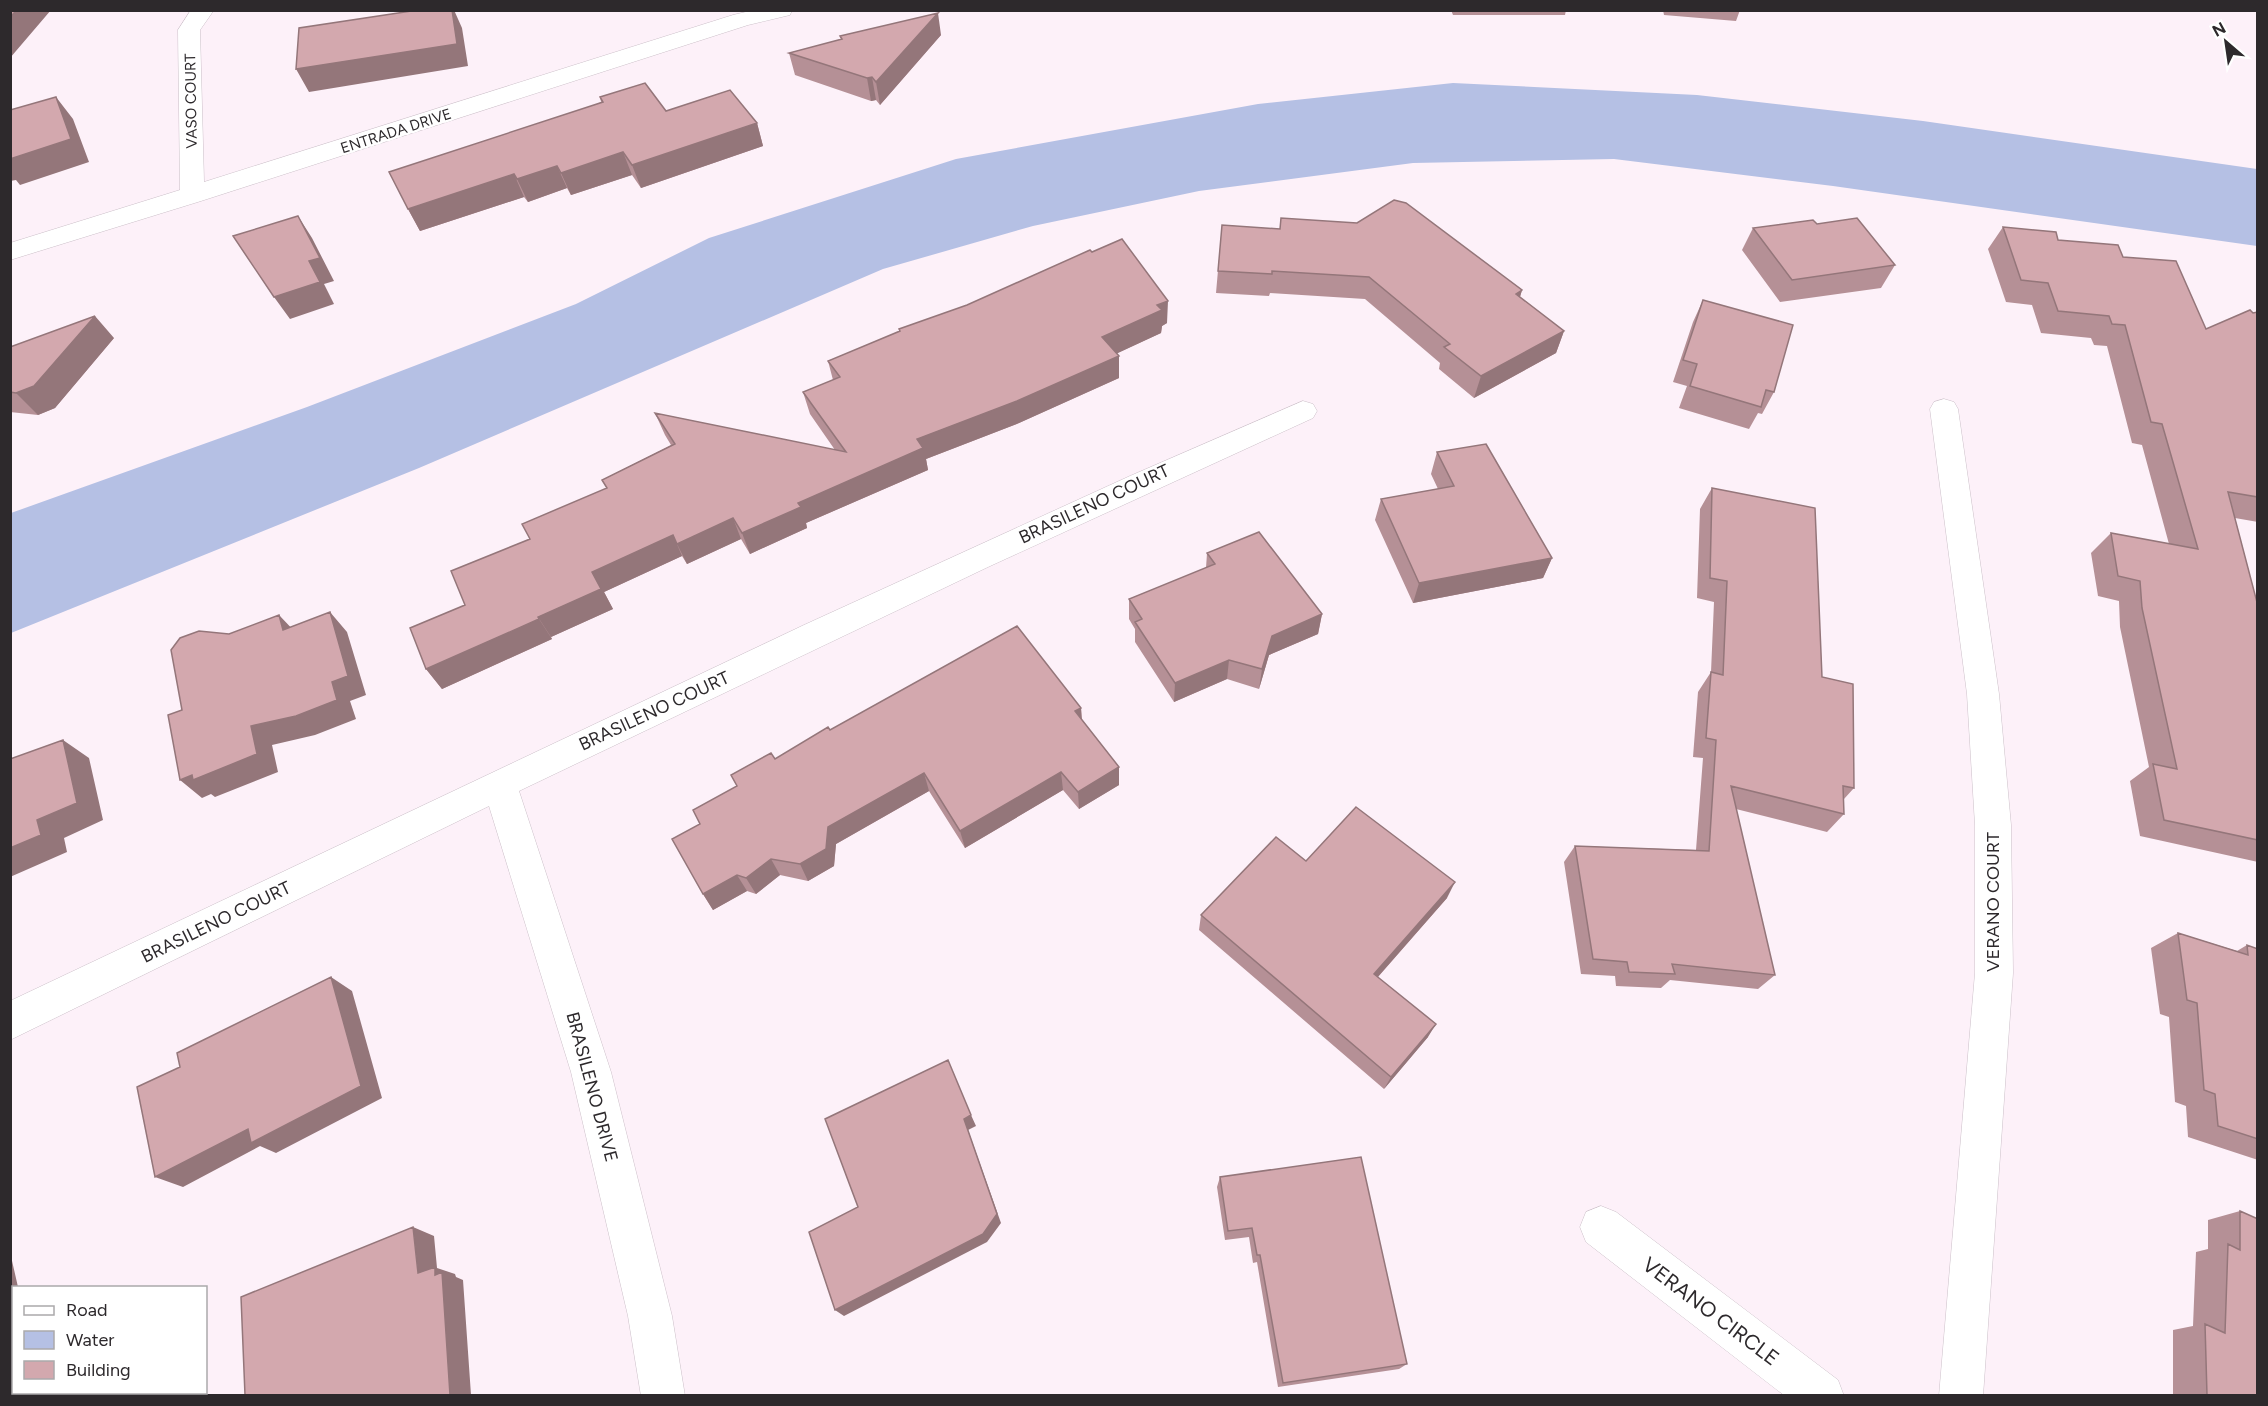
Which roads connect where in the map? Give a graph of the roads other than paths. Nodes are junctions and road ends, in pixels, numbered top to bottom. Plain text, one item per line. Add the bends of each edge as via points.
1 (204, 10) edge
2 (782, 10) edge
3 (192, 196) junction
4 (10, 252) edge
5 (1944, 409) dead end
6 (1303, 411) dead end
7 (500, 785) junction
8 (10, 1021) edge
9 (1601, 1227) dead end
10 (663, 1395) edge
11 (1822, 1395) edge
12 (1960, 1395) edge

1 - 3 street, VASO COURT via 189,30
2 - 3 street, ENTRADA DRIVE
3 - 4 street, ENTRADA DRIVE
5 - 12 street, VERANO COURT via 1983,694 1993,825 1994,973
6 - 7 street, BRASILENO COURT via 1110,496
7 - 8 street, BRASILENO COURT
7 - 10 street, BRASILENO DRIVE via 591,1072 650,1316
9 - 11 street, VERANO CIRCLE

